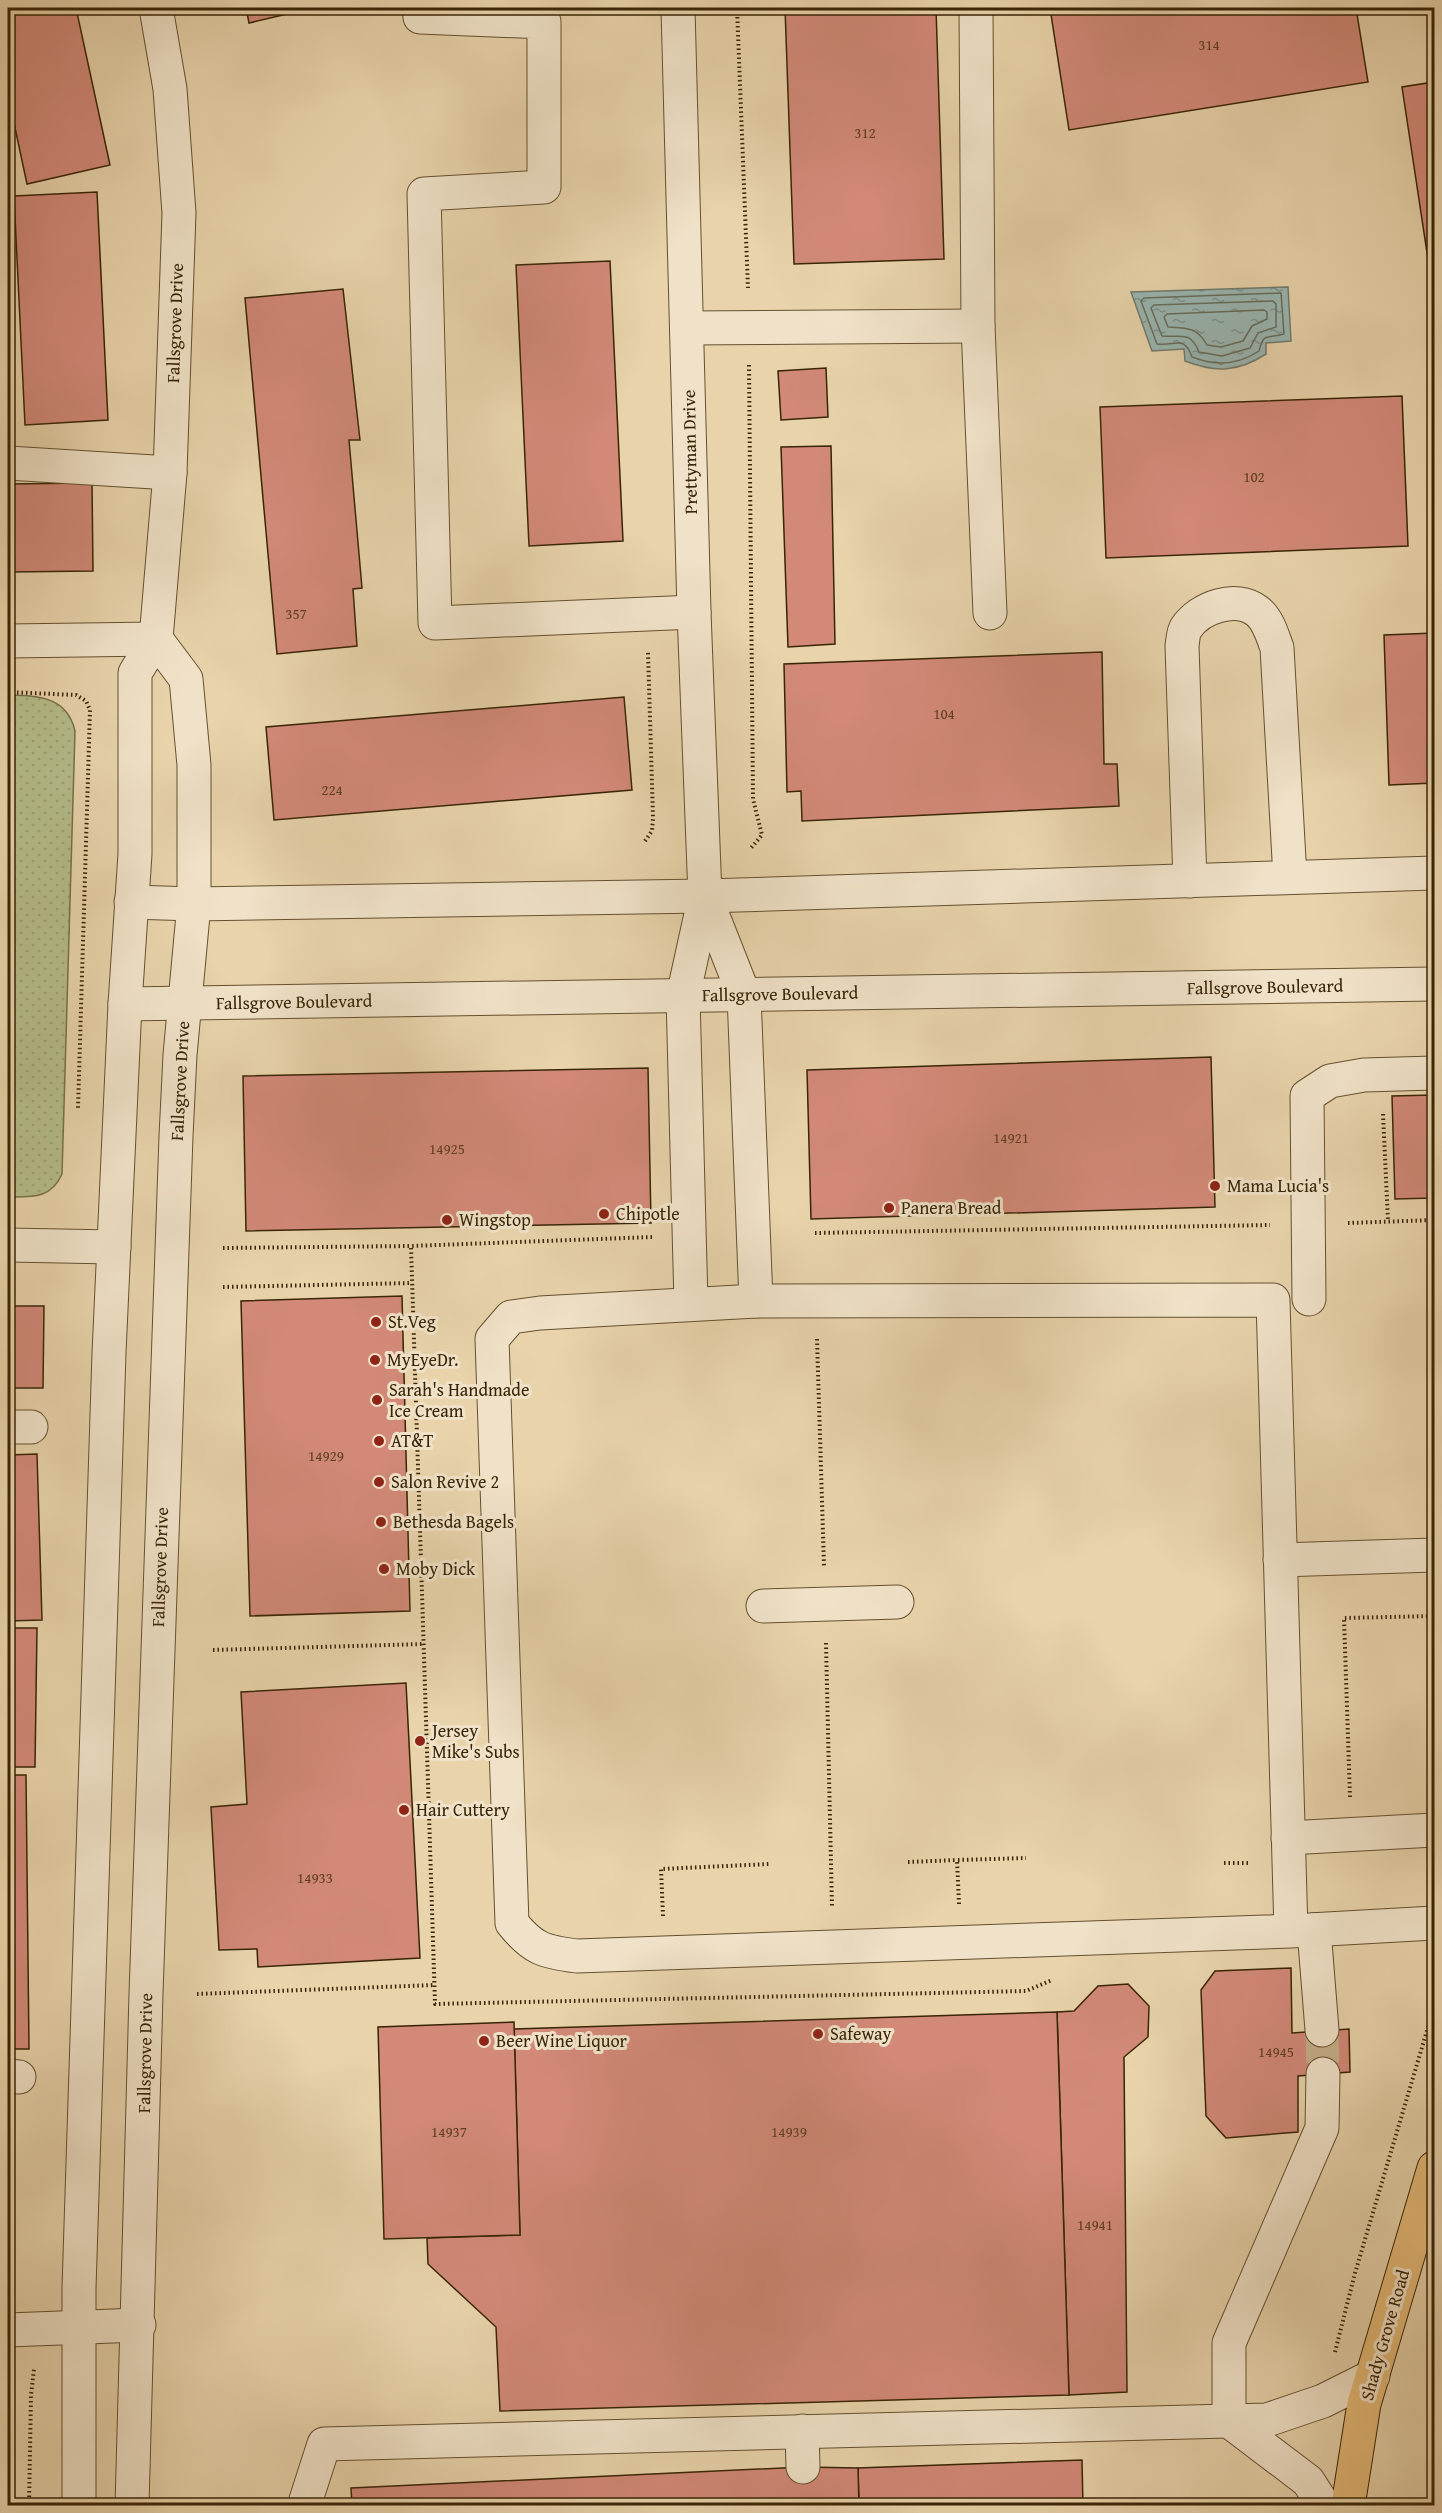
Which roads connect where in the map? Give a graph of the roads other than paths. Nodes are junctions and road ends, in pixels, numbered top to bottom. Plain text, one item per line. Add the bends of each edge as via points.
1 (156, 8) edge
2 (419, 8) edge
3 (678, 8) edge
4 (976, 8) edge
5 (978, 326) junction
6 (687, 328) junction
7 (8, 463) edge
8 (170, 472) junction
9 (694, 612) junction
10 (990, 613) dead end
11 (156, 639) junction
12 (8, 641) edge
13 (1434, 873) edge
14 (1290, 878) junction
15 (1190, 881) junction
16 (705, 896) junction
17 (131, 902) junction
18 (194, 904) junction
19 (1434, 984) edge
20 (744, 995) junction
21 (682, 996) junction
22 (185, 1003) junction
23 (124, 1004) junction
24 (1434, 1073) edge
25 (8, 1245) edge
26 (114, 1247) junction
27 (1309, 1299) dead end
28 (756, 1301) junction
29 (691, 1304) junction
30 (1434, 1554) edge
31 (1280, 1560) junction
32 (897, 1602) dead end
33 (763, 1606) dead end
34 (1434, 1830) edge
35 (1288, 1838) junction
36 (1434, 1923) edge
37 (1303, 1930) junction
38 (1322, 2030) tunnel mouth
39 (1323, 2074) tunnel mouth
40 (1434, 2168) edge
41 (139, 2325) junction
42 (79, 2329) junction
43 (8, 2330) edge
44 (1373, 2376) junction
45 (1229, 2421) junction
46 (802, 2431) junction
47 (802, 2466) dead end
48 (79, 2505) edge
49 (132, 2505) edge
50 (304, 2505) edge
51 (1324, 2505) edge
52 (1348, 2505) edge

1 - 8 street, Fallsgrove Drive via 170,89 179,213
2 - 9 street via 420,16 544,22 544,187 424,194 435,623
3 - 6 street, Prettyman Drive
4 - 5 street
5 - 6 street
5 - 10 street
6 - 9 street, Prettyman Drive
7 - 8 street
8 - 11 street, Fallsgrove Drive
9 - 16 street, Prettyman Drive
11 - 12 street
11 - 17 street, Fallsgrove Drive via 135,673 135,854
11 - 18 street, Fallsgrove Drive via 186,679 194,765
13 - 14 street
14 - 15 street
14 - 15 street via 1277,648 1258,611 1239,604 1201,612 1185,629 1182,646
15 - 16 street
16 - 18 street
16 - 20 street
16 - 21 street
17 - 18 street
17 - 23 street, Fallsgrove Drive
18 - 22 street, Fallsgrove Drive
19 - 20 street, Fallsgrove Boulevard
20 - 21 street, Fallsgrove Boulevard
20 - 28 street
21 - 22 street, Fallsgrove Boulevard
21 - 29 street
22 - 23 street, Fallsgrove Boulevard
22 - 41 street, Fallsgrove Drive via 163,1493
23 - 26 street, Fallsgrove Drive
24 - 27 street via 1330,1081 1307,1096
25 - 26 street
26 - 42 street, Fallsgrove Drive
28 - 29 street
28 - 31 street via 1273,1300
29 - 37 street via 511,1317 492,1339 512,1923 527,1941 547,1953 577,1956
30 - 31 street
31 - 35 street
32 - 33 street
34 - 35 street
35 - 37 street
36 - 37 street
37 - 38 street
39 - 45 street via 1322,2128 1229,2343
40 - 44 main road, Shady Grove Road
41 - 42 street
41 - 49 street, Fallsgrove Drive
42 - 43 street
42 - 48 street, Fallsgrove Drive
44 - 45 street via 1323,2401 1267,2420
44 - 52 main road, Shady Grove Road via 1364,2404
45 - 46 street
45 - 51 street via 1308,2481
46 - 47 street
46 - 50 street via 324,2444

